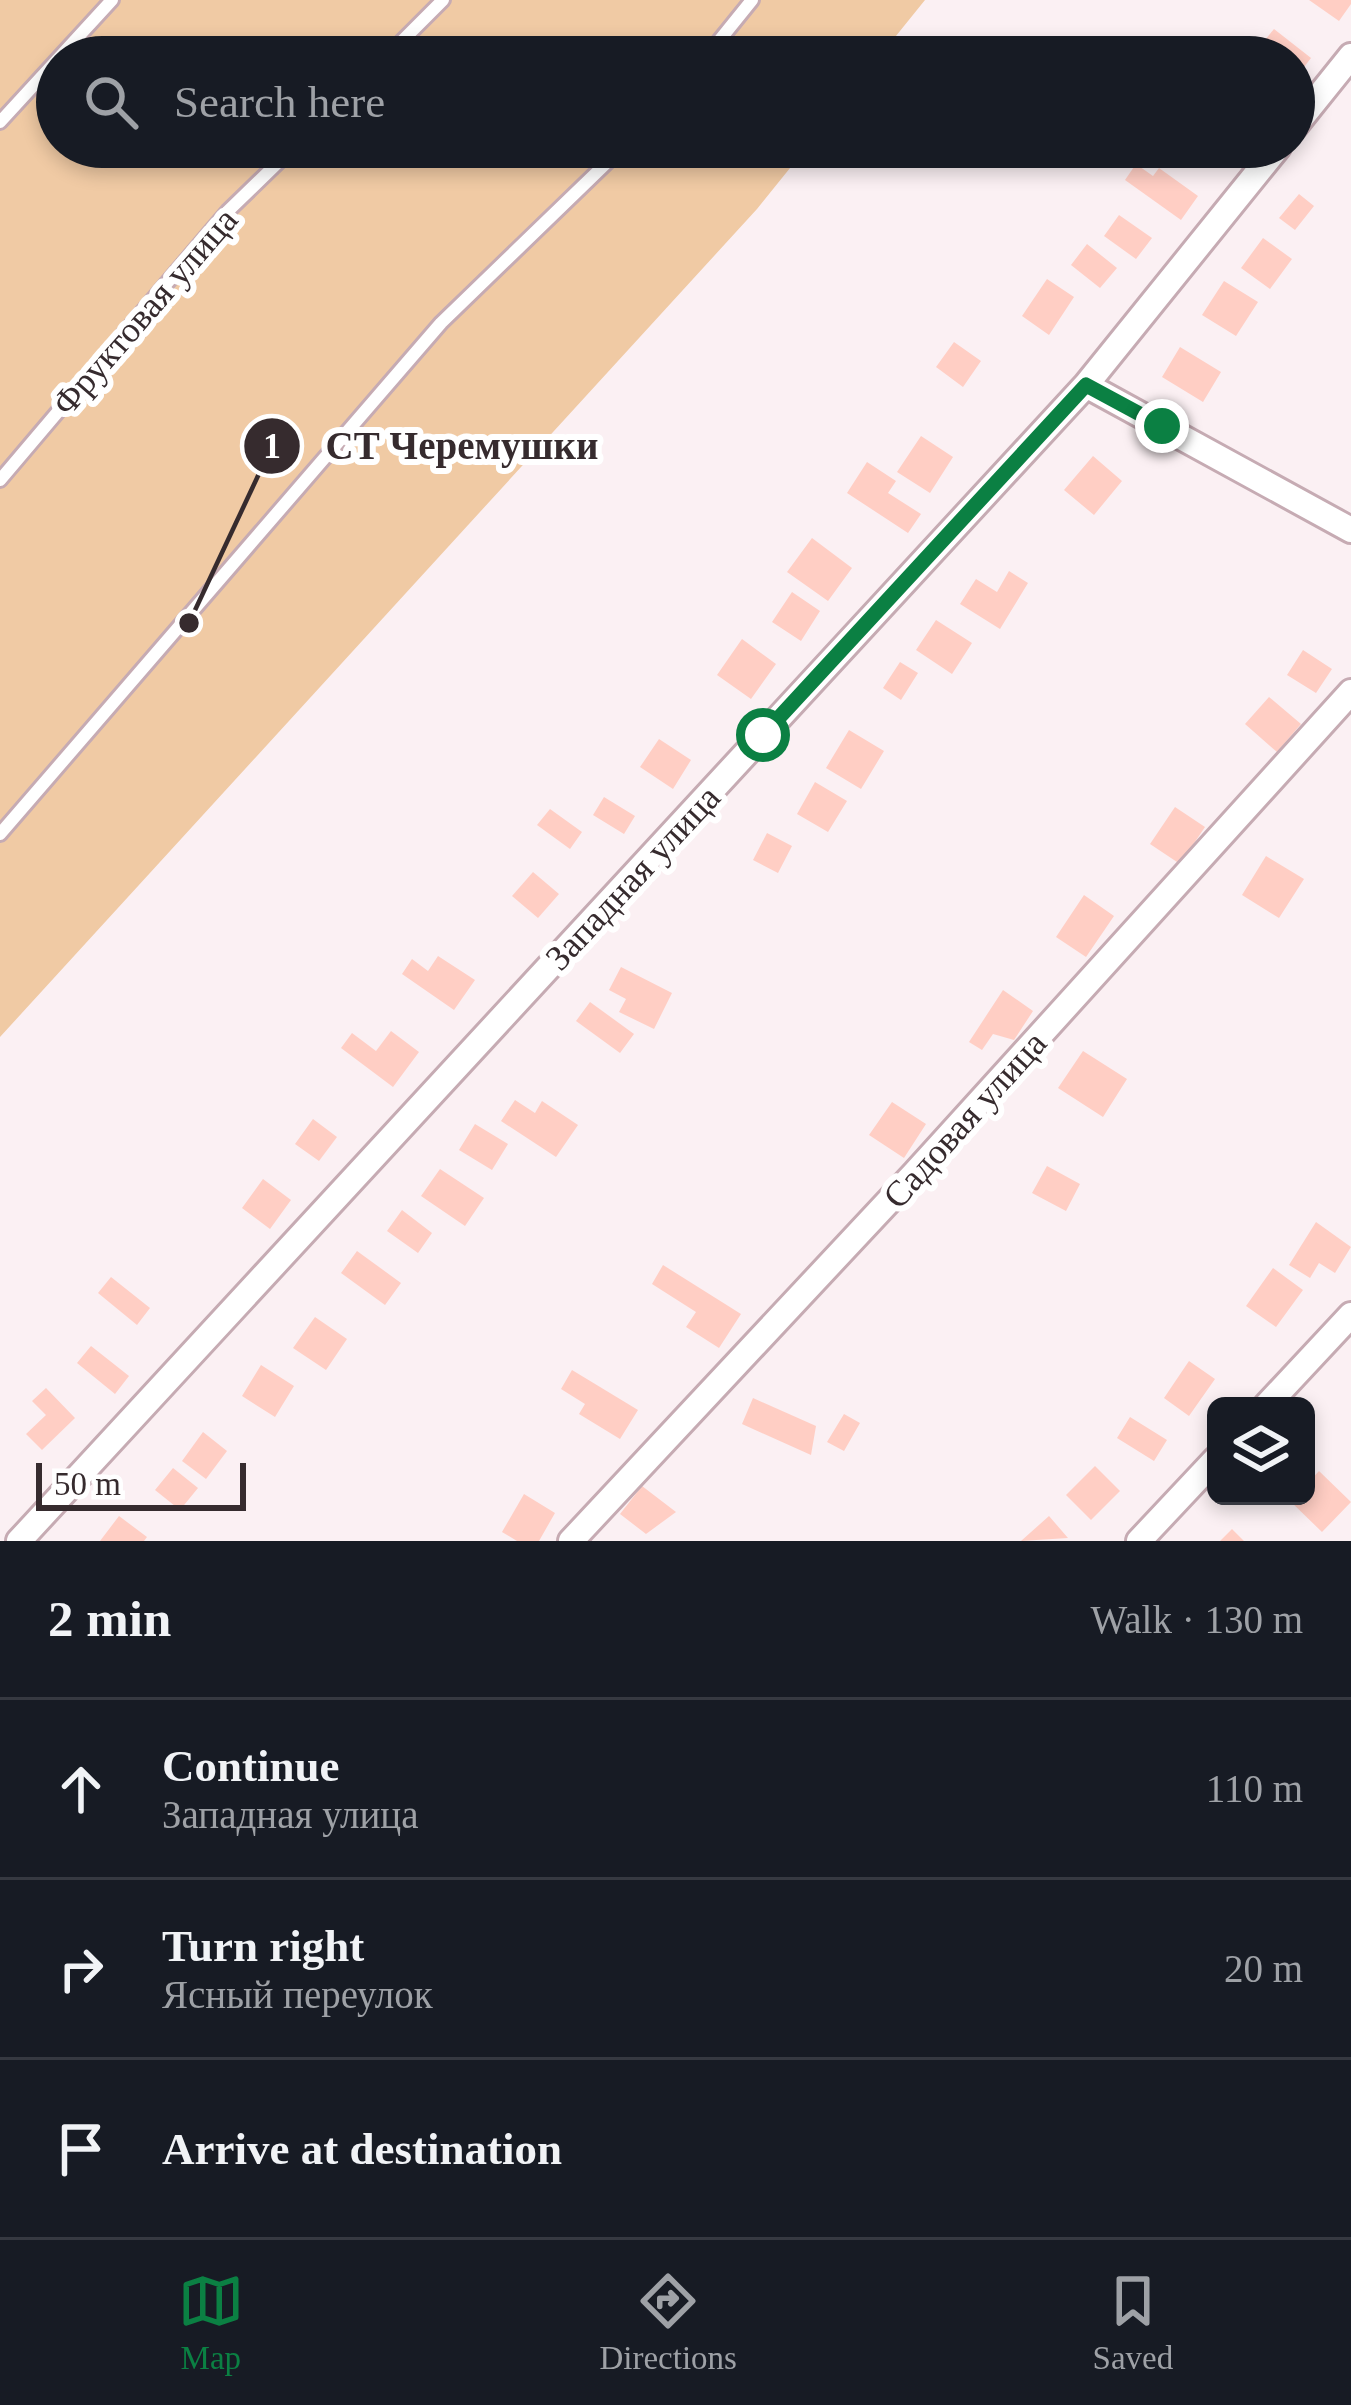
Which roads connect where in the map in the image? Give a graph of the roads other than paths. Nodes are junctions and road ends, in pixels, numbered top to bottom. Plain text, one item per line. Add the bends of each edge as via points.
1 (112, 0) edge
2 (443, 0) edge
3 (752, 0) edge
4 (79, 36) edge
5 (407, 36) edge
6 (723, 36) edge
7 (1351, 56) edge
8 (36, 83) edge
9 (1315, 101) edge
10 (0, 122) edge
11 (272, 168) edge
12 (601, 168) edge
13 (1261, 168) edge
14 (1086, 385) junction
15 (0, 480) edge
16 (1351, 530) edge
17 (1351, 692) edge
18 (0, 834) edge
19 (1351, 1315) edge
20 (1274, 1397) edge
21 (1207, 1469) edge
22 (19, 1541) edge
23 (571, 1541) edge
24 (1139, 1541) edge

1 - 4 lane
2 - 5 lane
3 - 6 lane
7 - 9 street
8 - 10 lane
11 - 15 lane, Фруктовая улица
12 - 18 lane via 441,322
13 - 14 street, Западная улица
14 - 16 street
14 - 22 street, Западная улица
17 - 23 street, Садовая улица
19 - 20 street
21 - 24 street

